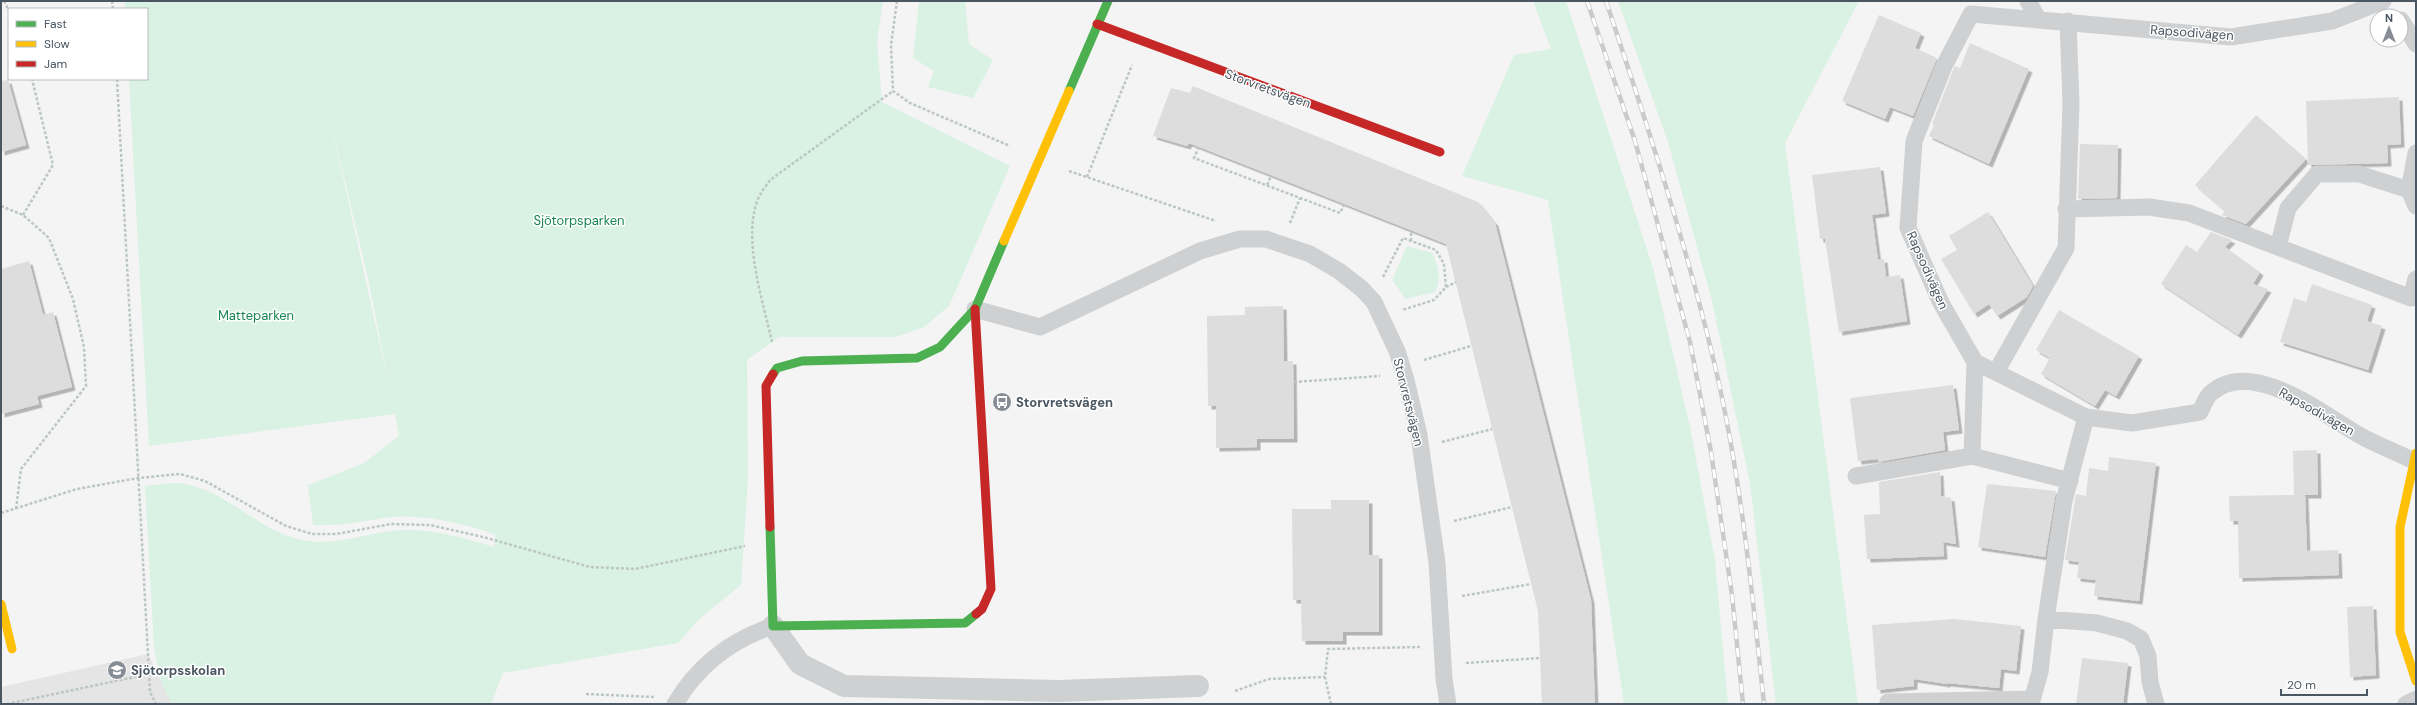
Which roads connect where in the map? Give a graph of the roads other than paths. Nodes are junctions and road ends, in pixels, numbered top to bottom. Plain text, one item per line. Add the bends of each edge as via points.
1 (1108, 1) edge
2 (2028, 1) edge
3 (2383, 1) edge
4 (1975, 8) edge
5 (2038, 19) junction
6 (2068, 21) junction
7 (1097, 24) junction
8 (2409, 33) edge
9 (2416, 44) edge
10 (1440, 152) dead end
11 (2416, 153) edge
12 (2409, 190) junction
13 (2416, 206) edge
14 (2066, 209) junction
15 (2278, 248) junction
16 (2416, 279) edge
17 (975, 309) junction
18 (1976, 362) junction
19 (1996, 372) junction
20 (2086, 417) junction
21 (1972, 456) junction
22 (2415, 457) edge
23 (1856, 476) dead end
24 (2070, 481) junction
25 (1, 604) edge
26 (2046, 619) junction
27 (773, 626) junction
28 (12, 649) dead end
29 (2416, 681) edge
30 (1198, 686) dead end
31 (2416, 698) edge
32 (676, 701) edge
33 (1888, 702) dead end
34 (2031, 702) edge
35 (1448, 704) edge
36 (2156, 704) edge
37 (2406, 704) edge

1 - 7 street
2 - 5 lane
3 - 6 lane, Rapsodivägen via 2332,21 2231,37
4 - 5 lane, Rapsodivägen
4 - 18 lane, Rapsodivägen via 1944,66 1914,141 1908,228 1941,303
5 - 6 lane, Rapsodivägen
6 - 14 lane via 2071,104
7 - 10 street, Storvretsvägen
7 - 17 street
8 - 9 lane
11 - 12 lane
12 - 13 lane
12 - 15 lane via 2359,174 2317,174 2288,208
14 - 15 lane via 2149,207 2189,213
14 - 19 lane via 2066,248
15 - 16 lane via 2411,298
17 - 27 street via 940,347 918,358 802,361 777,368 766,386
17 - 27 street via 991,589 982,609 965,623
17 - 35 lane, Storvretsvägen via 1040,327 1200,251 1240,239 1266,239 1310,254 1339,271 1369,297 1397,351 1406,380 1420,447 1432,526
18 - 19 lane, Rapsodivägen
18 - 21 lane
19 - 20 lane, Rapsodivägen
20 - 22 lane, Rapsodivägen via 2132,422 2200,412 2210,394 2227,382 2254,382 2280,389 2360,435
20 - 24 lane
21 - 23 lane
21 - 24 lane
22 - 29 street, Rapsodivägen via 2400,526 2400,632
24 - 26 lane
25 - 28 street
26 - 34 lane via 2040,672
26 - 36 lane via 2096,623 2127,631 2141,639 2148,656 2150,682
27 - 30 street via 800,664 844,686 1059,691
27 - 32 lane via 747,635 710,660
31 - 37 lane
33 - 34 lane

